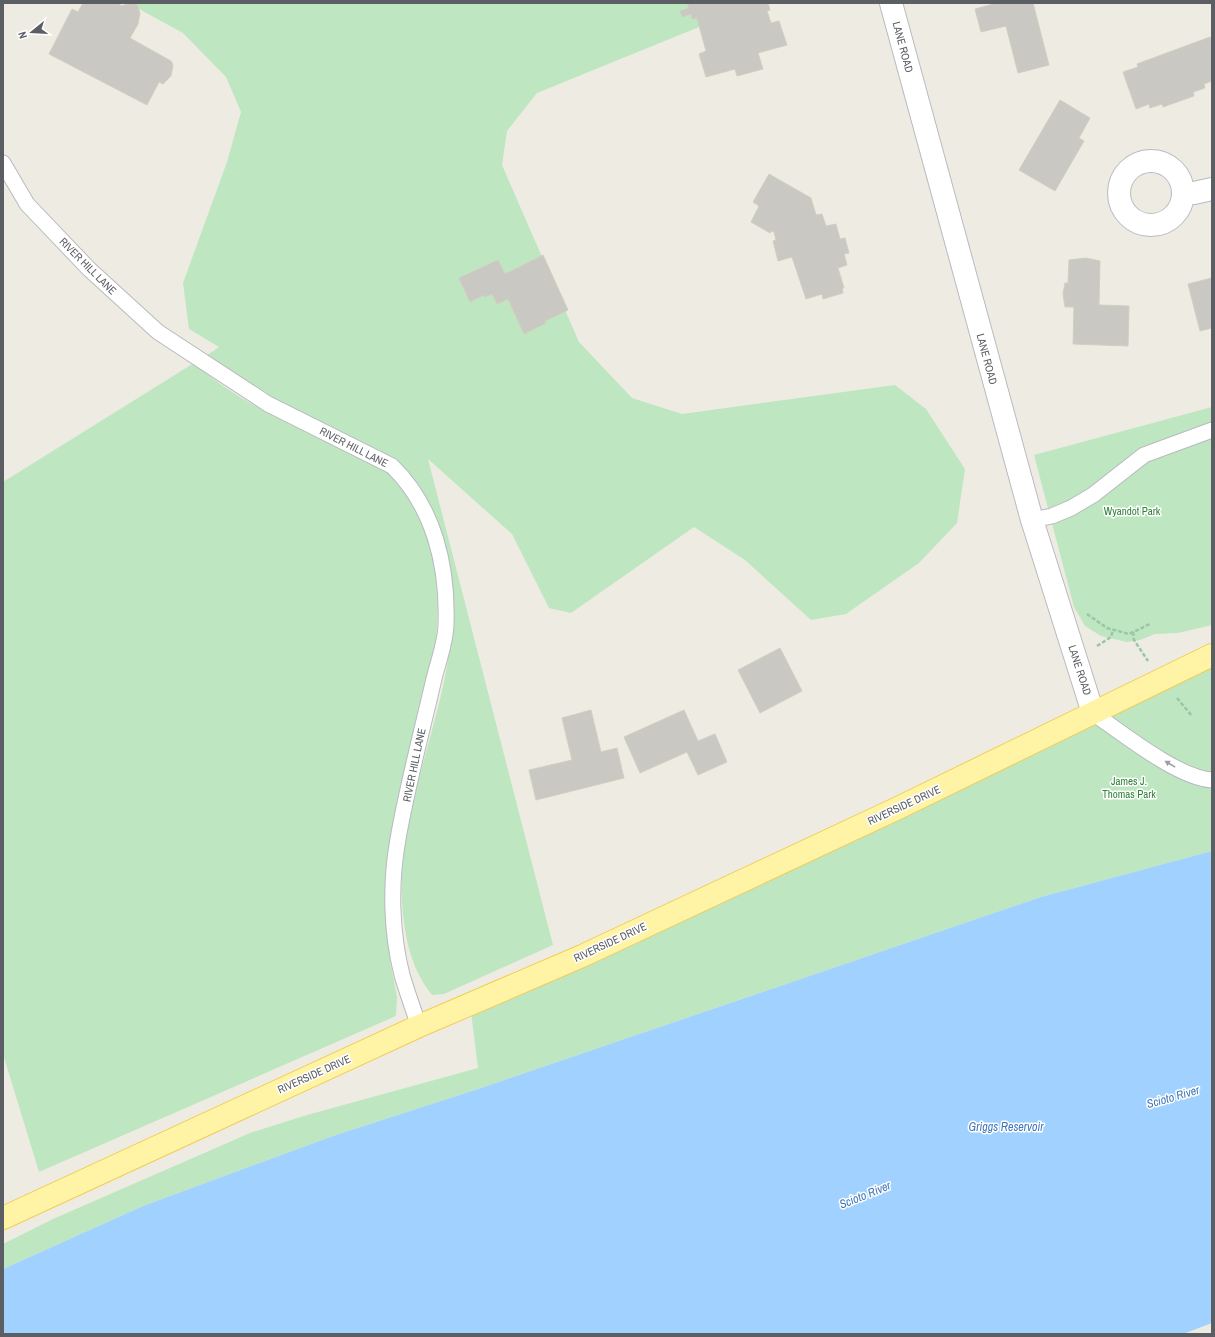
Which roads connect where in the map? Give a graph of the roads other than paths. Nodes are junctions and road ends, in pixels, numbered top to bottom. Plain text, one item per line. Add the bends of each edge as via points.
1 (891, 3) edge
2 (3, 163) edge
3 (1212, 189) edge
4 (1182, 192) dead end
5 (1212, 430) edge
6 (1032, 520) junction
7 (1212, 654) edge
8 (1093, 713) junction
9 (1212, 780) edge
10 (419, 1026) junction
11 (3, 1218) edge

1 - 6 street, LANE ROAD
2 - 10 lane, RIVER HILL LANE via 27,204 89,269 158,332 268,404 392,466 407,480 429,518 443,569 446,625 398,840 392,905 402,974
3 - 4 street via 1194,193
5 - 6 lane via 1144,455 1072,508
6 - 8 street, LANE ROAD
7 - 8 main road, RIVERSIDE DRIVE
9 -> 8 lane via 1174,767
8 - 10 main road, RIVERSIDE DRIVE via 582,956
10 - 11 main road, RIVERSIDE DRIVE

